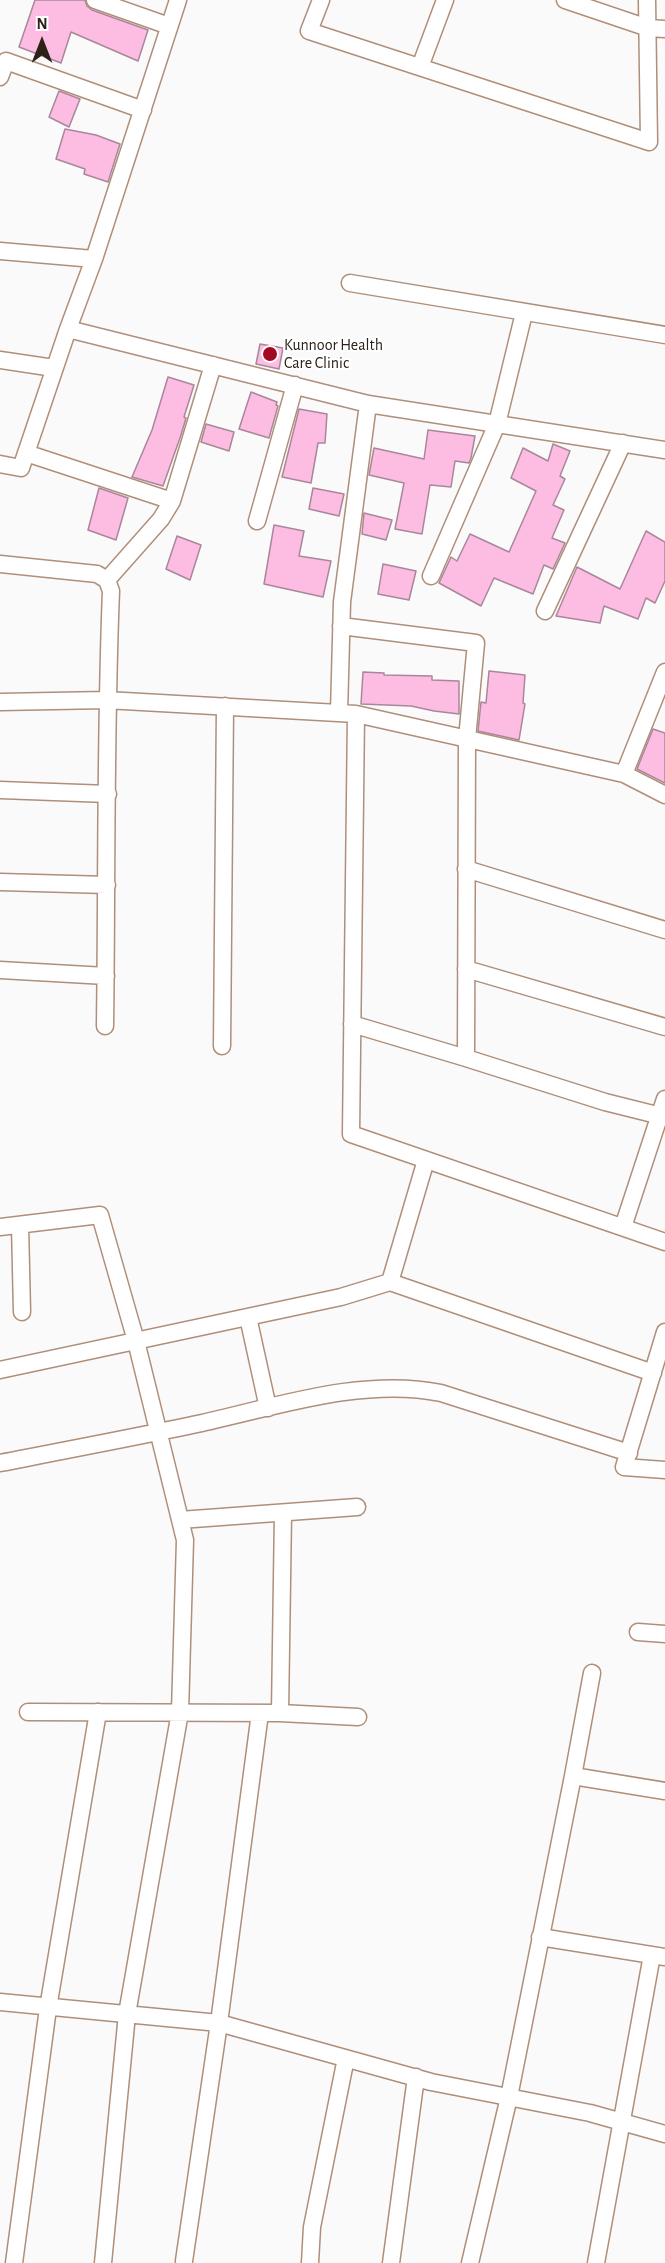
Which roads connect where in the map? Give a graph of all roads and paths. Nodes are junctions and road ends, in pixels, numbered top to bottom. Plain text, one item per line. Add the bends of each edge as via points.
1 (95, 0) edge
2 (178, 0) edge
3 (321, 0) edge
4 (445, 0) edge
5 (566, 0) edge
6 (647, 0) edge
7 (169, 26) junction
8 (648, 28) junction
9 (665, 29) edge
10 (420, 67) junction
11 (0, 77) edge
12 (143, 110) junction
13 (0, 251) edge
14 (94, 259) junction
15 (350, 283) dead end
16 (524, 314) junction
17 (68, 329) junction
18 (665, 335) edge
19 (0, 360) edge
20 (213, 365) junction
21 (54, 368) junction
22 (295, 386) junction
23 (369, 404) junction
24 (497, 424) junction
25 (623, 443) junction
26 (665, 450) edge
27 (26, 453) junction
28 (0, 464) edge
29 (172, 501) junction
30 (256, 521) dead end
31 (0, 564) edge
32 (431, 576) dead end
33 (107, 580) junction
34 (545, 611) dead end
35 (341, 626) junction
36 (665, 672) edge
37 (106, 700) junction
38 (0, 702) edge
39 (225, 706) junction
40 (347, 714) junction
41 (467, 739) junction
42 (624, 774) junction
43 (0, 790) edge
44 (108, 794) junction
45 (665, 795) edge
46 (466, 869) junction
47 (0, 882) edge
48 (107, 885) junction
49 (665, 930) edge
50 (466, 969) junction
51 (0, 970) edge
52 (106, 976) junction
53 (352, 1024) junction
54 (105, 1026) dead end
55 (665, 1027) edge
56 (222, 1047) dead end
57 (466, 1058) junction
58 (663, 1110) edge
59 (426, 1160) junction
60 (20, 1225) junction
61 (0, 1227) edge
62 (623, 1227) junction
63 (665, 1242) edge
64 (390, 1282) junction
65 (22, 1312) dead end
66 (248, 1317) junction
67 (665, 1332) edge
68 (136, 1341) junction
69 (0, 1370) edge
70 (653, 1373) junction
71 (268, 1408) junction
72 (158, 1432) junction
73 (628, 1453) junction
74 (0, 1463) edge
75 (665, 1470) edge
76 (357, 1508) dead end
77 (283, 1512) junction
78 (180, 1520) junction
79 (638, 1632) dead end
80 (665, 1634) edge
81 (592, 1672) dead end
82 (28, 1712) dead end
83 (98, 1712) junction
84 (180, 1712) junction
85 (260, 1713) junction
86 (280, 1713) junction
87 (358, 1718) dead end
88 (573, 1776) junction
89 (665, 1791) edge
90 (540, 1937) junction
91 (659, 1956) edge
92 (0, 2002) edge
93 (48, 2008) junction
94 (127, 2014) junction
95 (219, 2023) junction
96 (346, 2058) junction
97 (416, 2077) junction
98 (509, 2097) junction
99 (621, 2122) junction
100 (665, 2134) edge
101 (184, 2261) dead end
102 (14, 2263) edge
103 (103, 2263) edge
104 (310, 2263) edge
105 (391, 2263) edge
106 (470, 2263) edge
107 (596, 2263) edge

1 - 7 street
2 - 7 street
3 - 10 street via 309,31
4 - 10 street
5 - 8 street
6 - 8 street
7 - 12 street
8 - 9 street
8 - 10 street via 649,142
11 - 12 street via 6,61
12 - 14 street
13 - 14 street
14 - 17 street
15 - 16 street
16 - 18 street
16 - 24 street
17 - 20 street
17 - 21 street
19 - 21 street
20 - 22 street
20 - 29 street
21 - 27 street
22 - 23 street
22 - 30 street
23 - 24 street
23 - 35 street
24 - 25 street
24 - 32 street
25 - 26 street
25 - 34 street
27 - 28 street via 21,468
27 - 29 street
29 - 33 street
31 - 33 street via 97,574
33 - 37 street via 111,591
35 - 40 street
35 - 41 street via 476,644
36 - 42 street
37 - 38 street
37 - 39 street
37 - 44 street
39 - 40 street
39 - 56 street
40 - 41 street
40 - 53 street
41 - 42 street
41 - 46 street
42 - 45 street
43 - 44 street
44 - 48 street
46 - 49 street
46 - 50 street
47 - 48 street
48 - 52 street
50 - 55 street
50 - 57 street
51 - 52 street
52 - 54 street
53 - 57 street
53 - 59 street via 351,1134
57 - 58 street via 605,1102
58 - 62 street
59 - 62 street
59 - 64 street
60 - 61 street
60 - 65 street
60 - 68 street via 100,1215
62 - 63 street
64 - 66 street via 341,1298
64 - 70 street
66 - 68 street
66 - 71 street
67 - 70 street
68 - 69 street
68 - 72 street
70 - 73 street
71 - 72 street
71 - 73 street via 366,1389 423,1389
72 - 74 street
72 - 78 street
73 - 75 street via 624,1467
76 - 77 street
77 - 78 street
77 - 86 street
78 - 84 street via 185,1540
79 - 80 street
81 - 88 street
82 - 83 street
83 - 84 street
83 - 93 street
84 - 85 street
84 - 94 street
85 - 86 street
85 - 95 street
86 - 87 street
88 - 89 street
88 - 90 street
90 - 91 street
90 - 98 street
91 - 99 street
92 - 93 street
93 - 94 street
93 - 102 street
94 - 95 street
94 - 103 street
95 - 96 street
95 - 101 street
96 - 97 street
96 - 104 street via 312,2227
97 - 98 street
97 - 105 street
98 - 99 street
98 - 106 street
99 - 100 street
99 - 107 street

